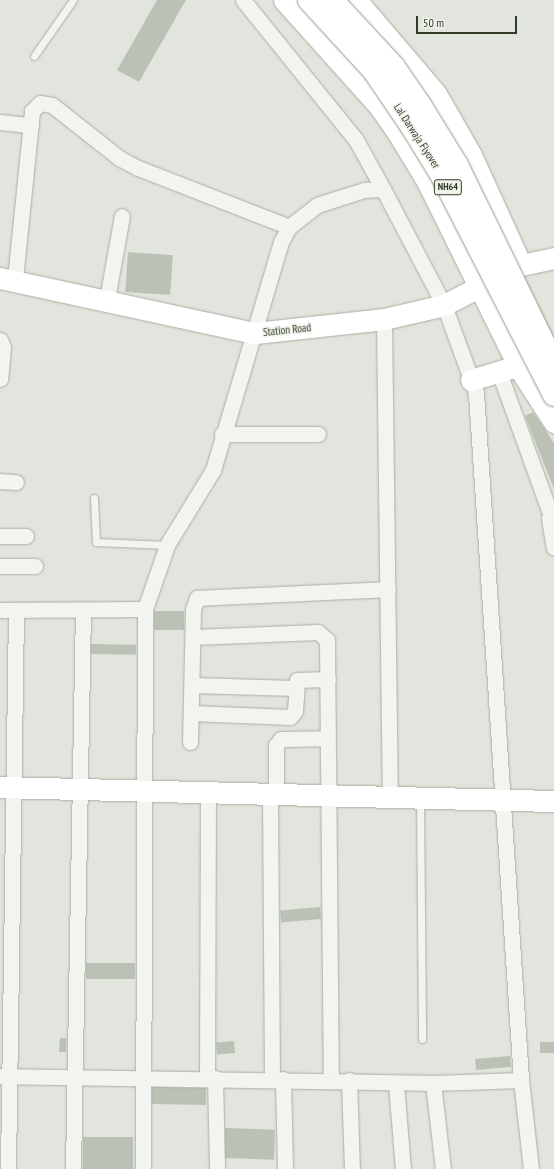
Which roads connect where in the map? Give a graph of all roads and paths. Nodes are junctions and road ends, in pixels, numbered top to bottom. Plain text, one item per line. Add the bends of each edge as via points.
1 (73, 0) edge
2 (243, 0) edge
3 (284, 0) edge
4 (309, 0) edge
5 (332, 0) edge
6 (356, 0) edge
7 (34, 56) dead end
8 (426, 82) junction
9 (386, 115) junction
10 (448, 116) junction
11 (0, 122) edge
12 (31, 125) junction
13 (400, 137) junction
14 (383, 189) junction
15 (122, 216) dead end
16 (289, 227) junction
17 (554, 258) edge
18 (521, 265) junction
19 (8, 278) edge
20 (477, 286) junction
21 (107, 299) junction
22 (444, 305) junction
23 (384, 319) junction
24 (255, 333) junction
25 (0, 340) edge
26 (554, 355) edge
27 (554, 364) edge
28 (509, 369) junction
29 (0, 379) edge
30 (472, 380) junction
31 (554, 395) edge
32 (554, 422) edge
33 (222, 434) junction
34 (318, 434) dead end
35 (0, 481) edge
36 (16, 482) dead end
37 (94, 498) dead end
38 (552, 521) edge
39 (0, 536) edge
40 (26, 536) dead end
41 (168, 545) junction
42 (554, 548) edge
43 (0, 566) edge
44 (34, 566) dead end
45 (388, 589) junction
46 (144, 609) junction
47 (0, 610) edge
48 (16, 610) junction
49 (83, 610) junction
50 (193, 637) junction
51 (328, 679) junction
52 (192, 685) junction
53 (295, 688) junction
54 (191, 713) junction
55 (327, 738) junction
56 (190, 742) dead end
57 (7, 787) edge
58 (77, 789) junction
59 (145, 791) junction
60 (208, 793) junction
61 (273, 795) junction
62 (328, 796) junction
63 (390, 798) junction
64 (420, 799) junction
65 (554, 801) edge
66 (506, 802) junction
67 (422, 1039) dead end
68 (5, 1076) edge
69 (74, 1078) junction
70 (211, 1078) junction
71 (278, 1079) junction
72 (331, 1079) junction
73 (144, 1080) junction
74 (349, 1080) junction
75 (521, 1080) junction
76 (433, 1083) junction
77 (396, 1084) junction
78 (8, 1169) edge
79 (73, 1169) edge
80 (143, 1169) edge
81 (217, 1169) edge
82 (285, 1169) edge
83 (352, 1169) edge
84 (403, 1169) edge
85 (443, 1169) edge
86 (531, 1169) edge

1 - 7 lane
2 - 14 street via 356,140
3 - 9 street
4 - 31 highway, Lal Darwaja Flyover / NH64, bridge via 374,71 420,139 442,176
5 - 27 highway, Lal Darwaja Flyover / NH64, bridge via 394,67 433,124 457,165
6 - 8 street
8 - 9 street via 404,87 390,101
8 - 10 street
9 - 13 street
10 - 13 street via 441,131 434,136
10 - 18 street via 471,155
11 - 12 street
12 - 16 street via 35,106 46,103 138,168
12 - 19 street
13 - 20 street via 427,181
14 - 16 street via 364,190 317,206
14 - 22 street
15 - 21 street
16 - 24 street via 281,242
17 - 18 street, Station Road
18 - 20 street, Station Road
19 - 21 street, Station Road
20 - 22 street, Station Road
20 - 28 street
21 - 24 street, Station Road
22 - 23 street, Station Road
22 - 30 street
23 - 24 street, Station Road
23 - 45 street
24 - 33 street
25 - 29 street via 3,347
26 - 28 street
28 - 30 street
28 - 32 street
28 - 38 street
30 - 66 street via 476,393
33 - 34 street
33 - 41 street via 213,470
35 - 36 street
37 - 41 lane via 96,542
38 - 42 street
39 - 40 street
41 - 46 street
43 - 44 street
45 - 50 street via 294,591 196,598
45 - 63 street
46 - 49 street
46 - 59 street
47 - 48 street
48 - 49 street
48 - 57 street
49 - 58 street
50 - 51 street via 323,633 327,640
50 - 52 street
51 - 53 street via 301,678
51 - 55 street
52 - 53 street
52 - 54 street
53 - 54 street via 295,711 290,717
54 - 56 street
55 - 61 street via 281,739 276,745
55 - 62 street
57 - 58 street
57 - 68 street
58 - 59 street
58 - 69 street
59 - 60 street
59 - 73 street
60 - 61 street
60 - 70 street
61 - 62 street
61 - 71 street
62 - 63 street
62 - 72 street
63 - 64 street
64 - 66 street
64 - 67 lane
65 - 66 street
66 - 75 street
68 - 69 street
68 - 78 street
69 - 73 street
69 - 79 street
70 - 71 street
70 - 73 street
70 - 81 street
71 - 72 street
71 - 82 street
72 - 74 street
73 - 80 street
74 - 77 street
74 - 83 street
75 - 76 street
75 - 86 street
76 - 77 street
76 - 85 street
77 - 84 street

